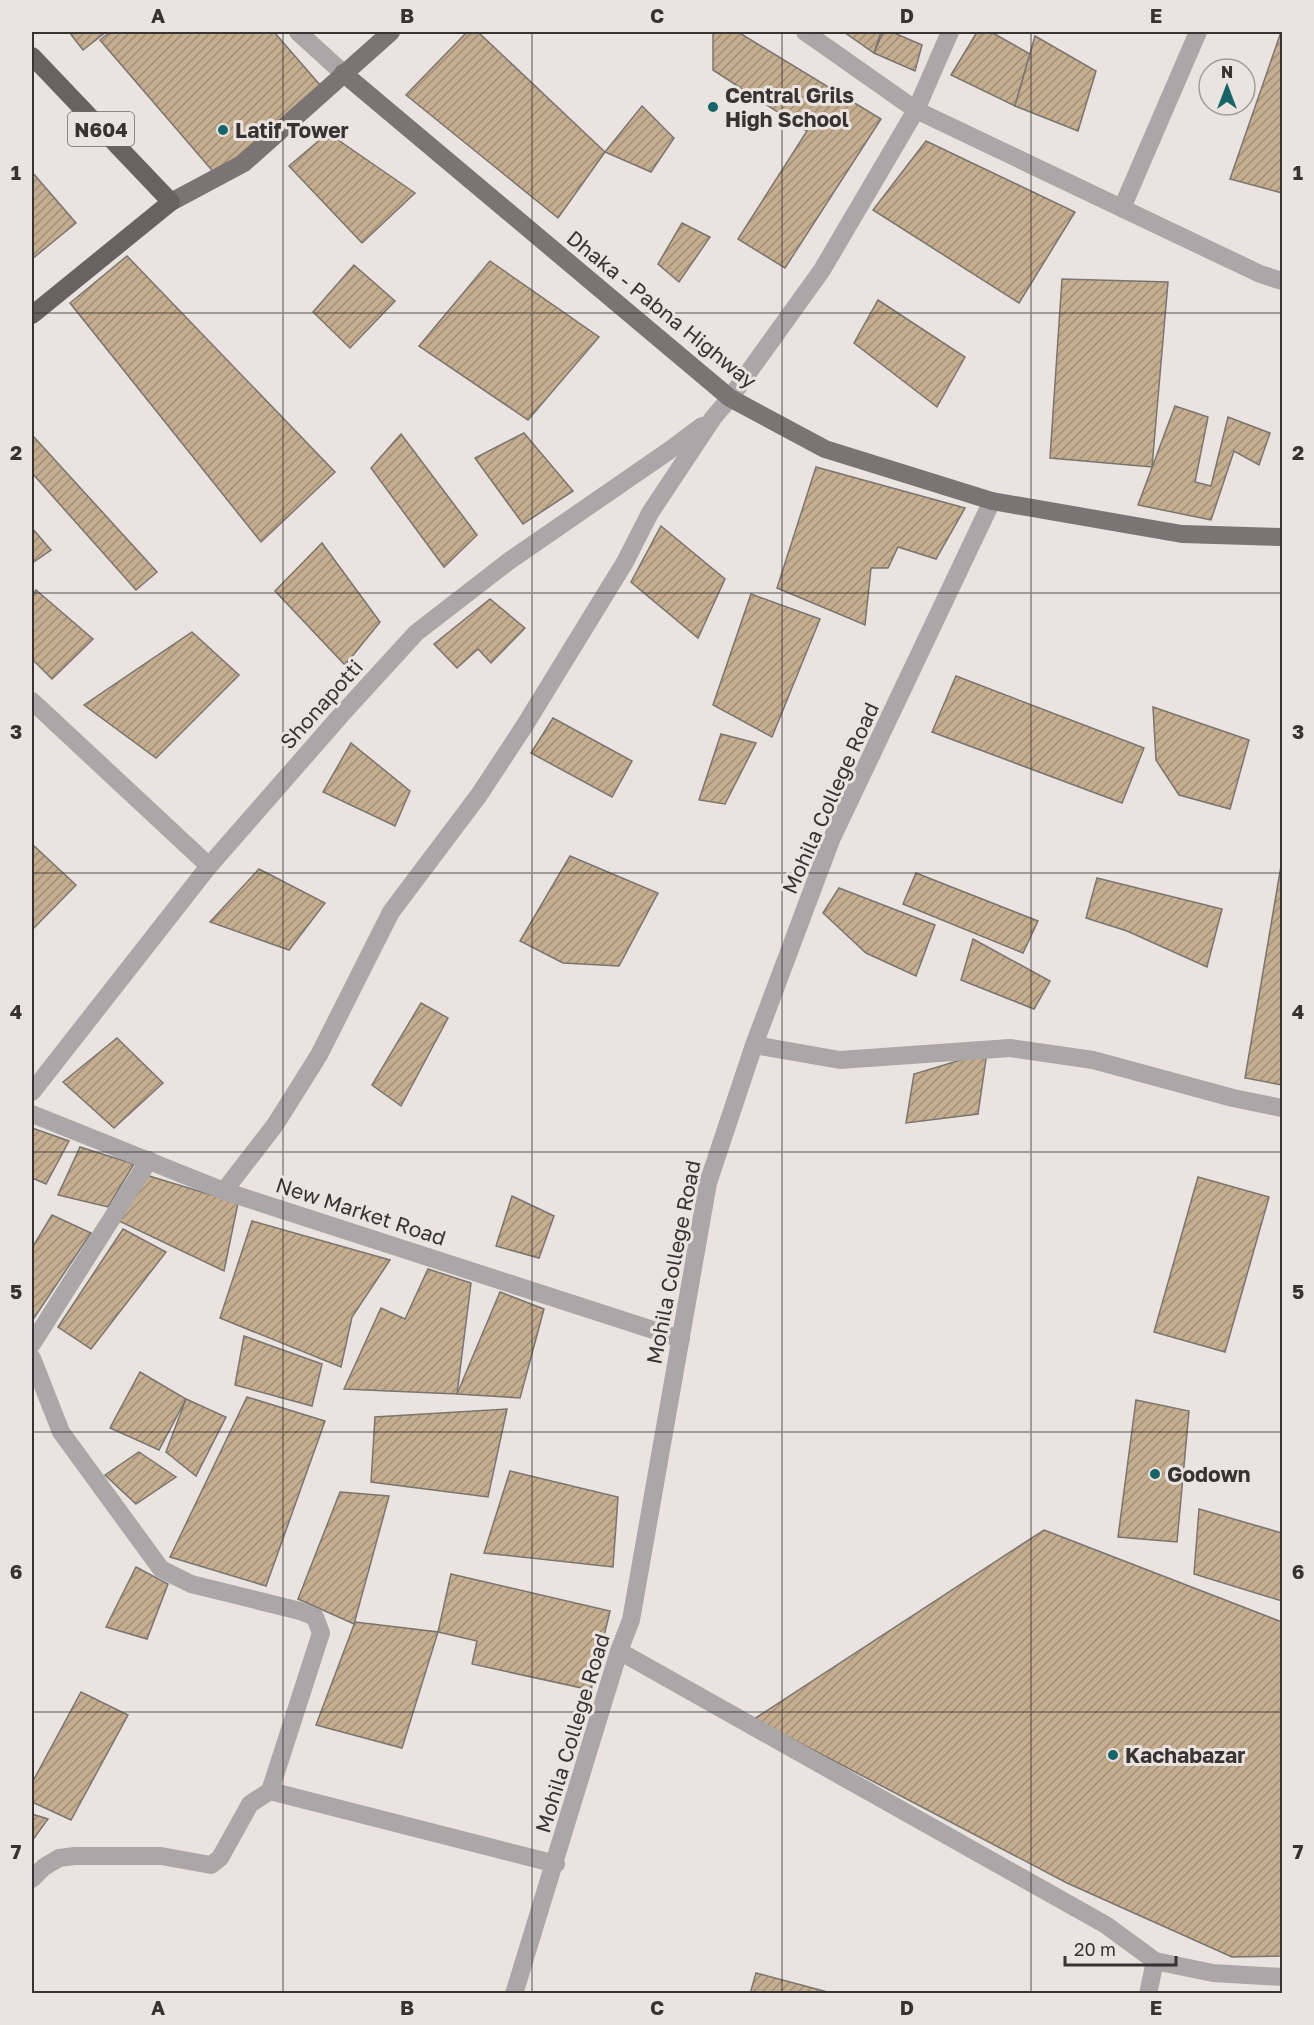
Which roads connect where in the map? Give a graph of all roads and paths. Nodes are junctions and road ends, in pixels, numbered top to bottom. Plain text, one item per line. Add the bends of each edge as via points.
1 (298, 32) edge
2 (391, 32) edge
3 (805, 32) edge
4 (950, 32) edge
5 (1198, 32) edge
6 (32, 56) edge
7 (343, 73) junction
8 (916, 110) junction
9 (171, 202) junction
10 (1122, 208) junction
11 (1282, 281) edge
12 (32, 315) edge
13 (730, 398) junction
14 (713, 418) junction
15 (992, 501) junction
16 (1282, 537) edge
17 (32, 700) edge
18 (209, 866) junction
19 (753, 1045) junction
20 (32, 1092) edge
21 (1282, 1108) edge
22 (32, 1114) edge
23 (149, 1160) junction
24 (224, 1191) junction
25 (681, 1339) junction
26 (32, 1344) edge
27 (32, 1358) edge
28 (620, 1651) junction
29 (270, 1791) junction
30 (556, 1864) junction
31 (32, 1879) edge
32 (1155, 1961) junction
33 (1282, 1977) edge
34 (514, 1994) edge
35 (1149, 1994) edge

1 - 7 street
2 - 7 main road
3 - 8 street
4 - 8 street, Shonapotti
5 - 10 street
6 - 9 highway, N604
7 - 9 main road via 244,163
7 - 13 main road, Dhaka - Pabna Highway
8 - 10 street
8 - 13 street, Shonapotti via 822,270
9 - 12 highway
10 - 11 street
13 - 14 street, Shonapotti
13 - 15 main road, Dhaka - Pabna Highway via 825,448
14 - 18 street, Shonapotti via 509,561 416,633
14 - 24 street, Shonapotti via 650,513 625,562 525,725 479,795 391,912 319,1055 275,1125
15 - 16 main road, Dhaka - Pabna Highway via 1182,534
15 - 19 street, Mohila College Road via 831,840
17 - 18 street
18 - 20 street, Shonapotti
19 - 21 street via 840,1060 1010,1048 1093,1060
19 - 25 street, Mohila College Road via 708,1183
22 - 23 street, New Market Road
23 - 24 street, New Market Road
23 - 26 street
24 - 25 street, New Market Road
25 - 28 street, Mohila College Road via 631,1620
27 - 29 street via 61,1432 161,1569 191,1584 315,1617 321,1633
28 - 30 street, Mohila College Road
28 - 32 street via 1106,1925
29 - 30 street
29 - 31 street via 250,1804 220,1858 211,1865 161,1856 75,1856 59,1858
30 - 34 street, Mohila College Road
32 - 33 street via 1213,1973
32 - 35 street

